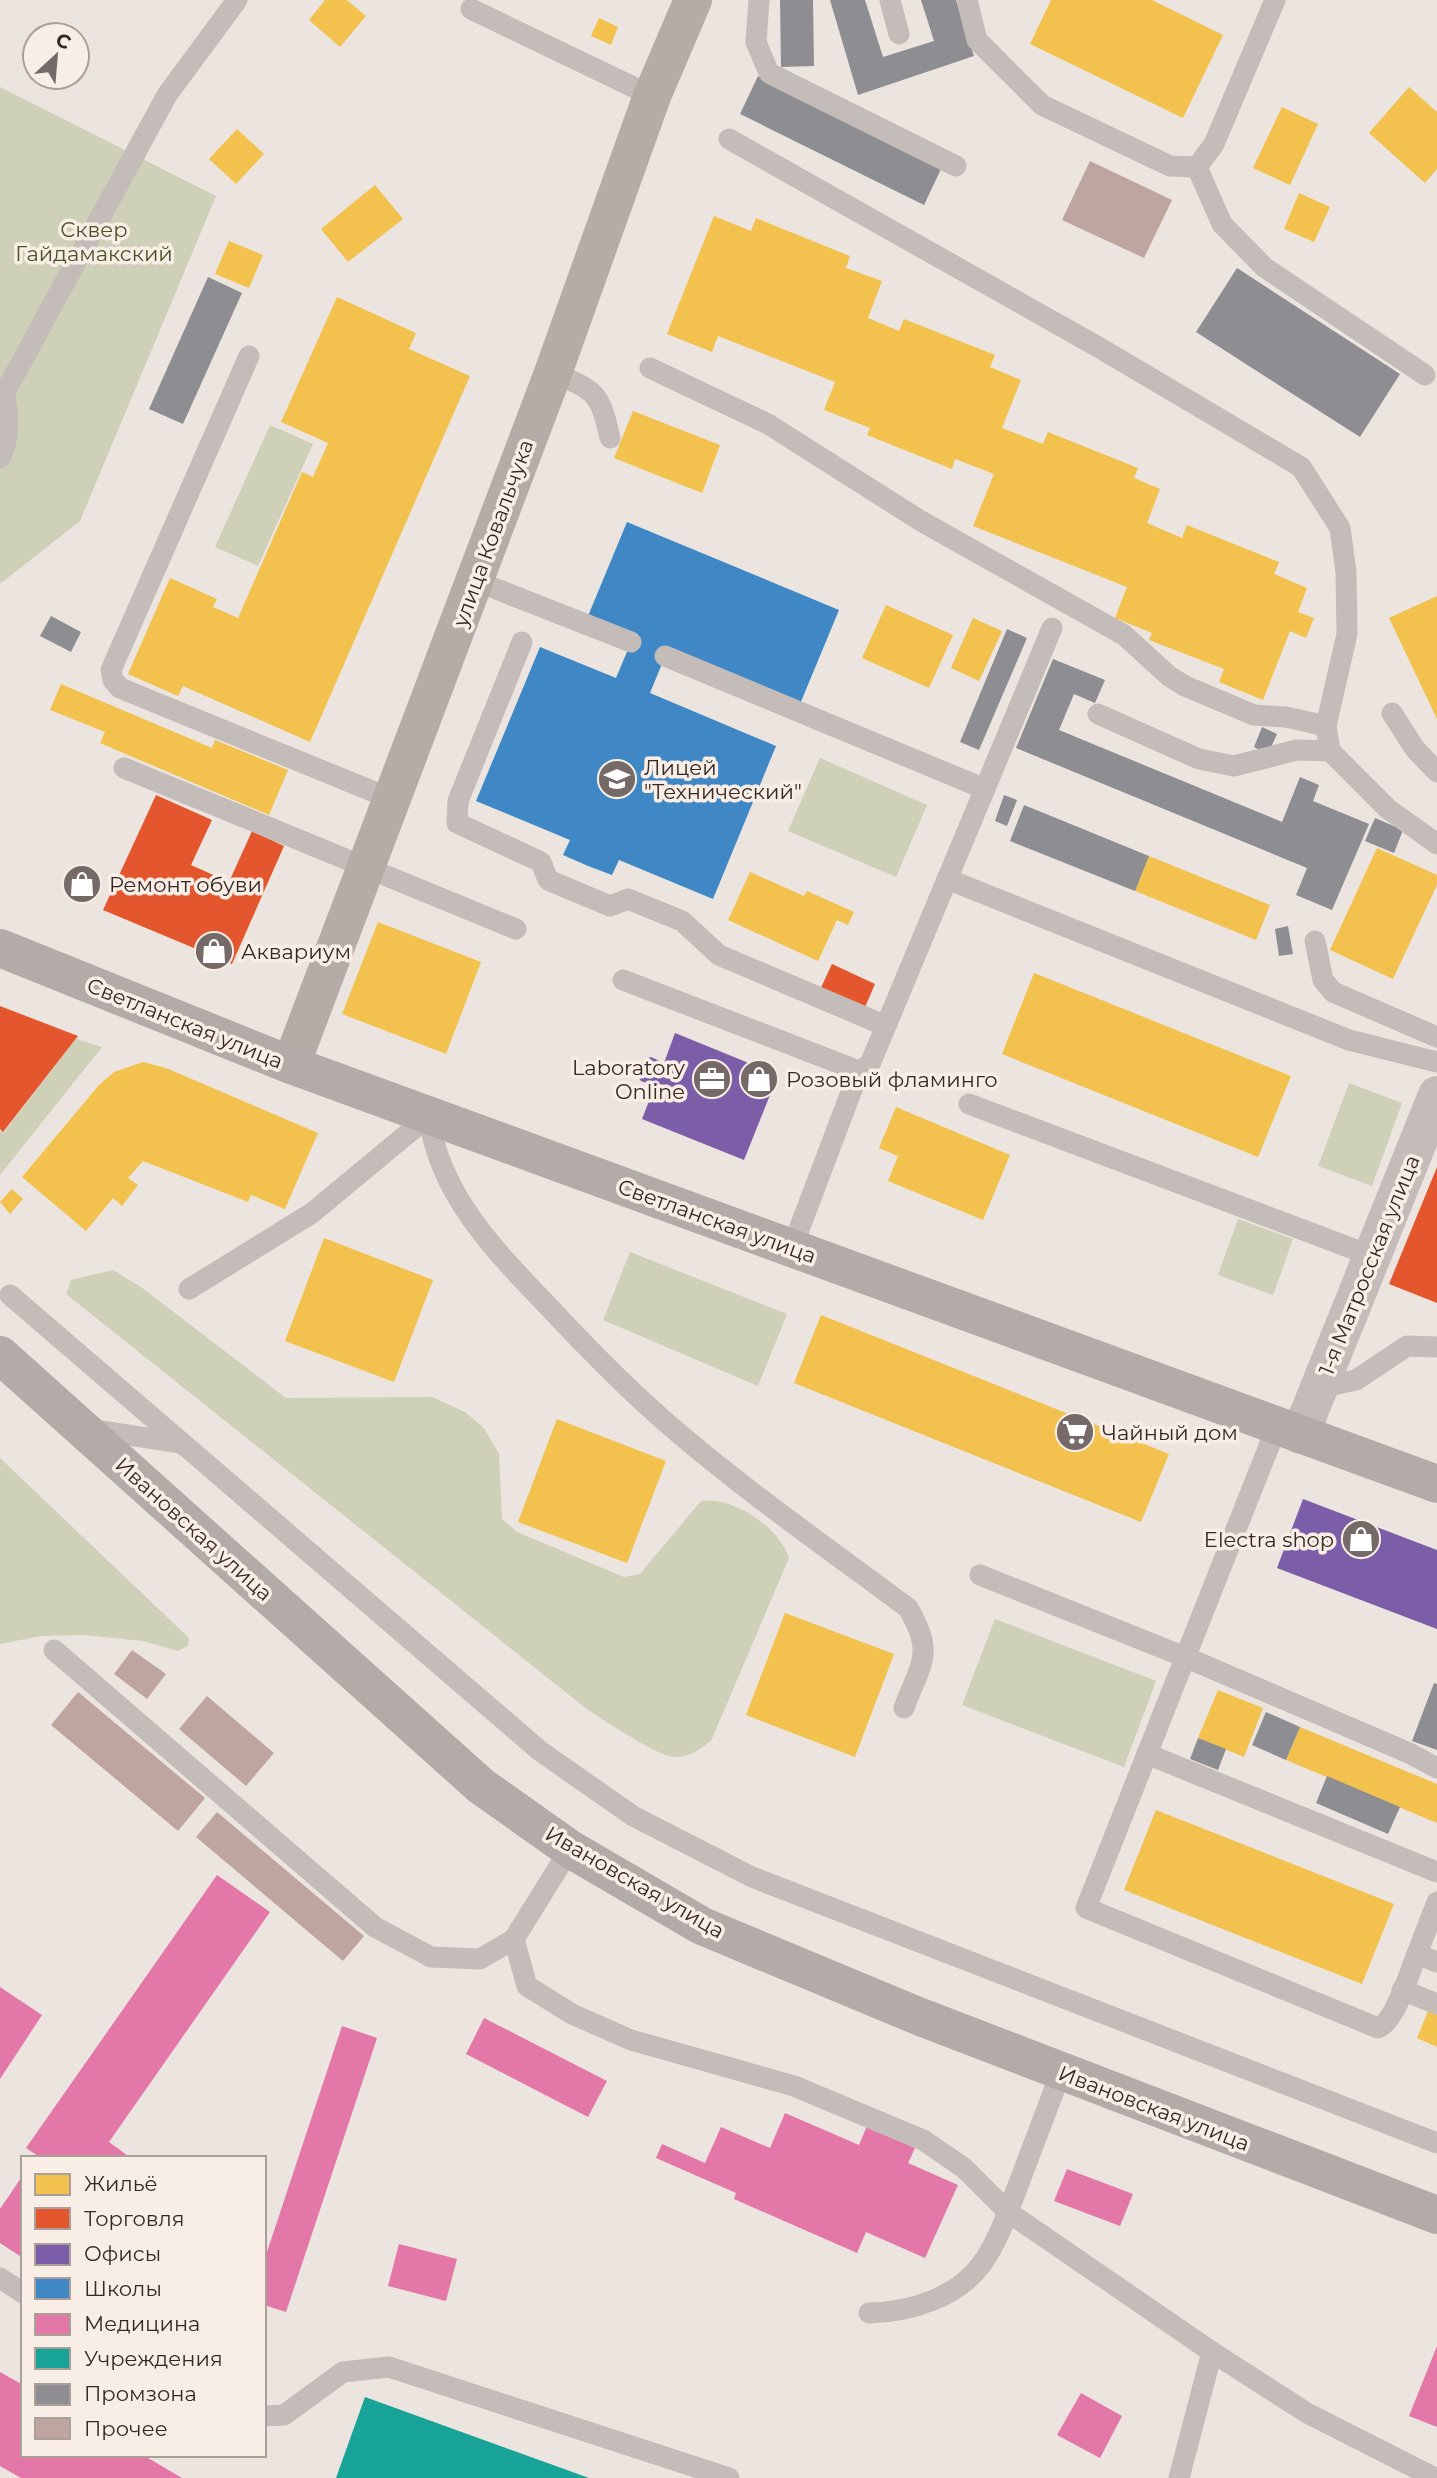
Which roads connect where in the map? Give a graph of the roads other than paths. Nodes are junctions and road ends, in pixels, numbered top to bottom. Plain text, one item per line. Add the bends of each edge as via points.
1 (237, 0) edge
2 (692, 0) edge
3 (759, 0) edge
4 (890, 0) edge
5 (967, 0) edge
6 (1275, 0) edge
7 (471, 9) dead end
8 (899, 34) dead end
9 (652, 96) junction
10 (729, 139) dead end
11 (956, 166) dead end
12 (1197, 167) junction
13 (249, 356) dead end
14 (650, 368) dead end
15 (553, 373) junction
16 (1425, 375) dead end
17 (610, 438) dead end
18 (0, 458) edge
19 (476, 580) junction
20 (1052, 628) dead end
21 (522, 642) dead end
22 (631, 642) dead end
23 (666, 656) dead end
24 (1392, 712) dead end
25 (1098, 714) dead end
26 (1326, 726) junction
27 (1330, 751) junction
28 (124, 768) dead end
29 (1437, 772) edge
30 (985, 789) junction
31 (394, 800) junction
32 (1437, 844) edge
33 (367, 868) junction
34 (947, 879) junction
35 (516, 929) dead end
36 (1315, 941) dead end
37 (0, 948) edge
38 (623, 980) dead end
39 (886, 1026) junction
40 (1437, 1037) edge
41 (1437, 1062) edge
42 (291, 1065) junction
43 (859, 1071) junction
44 (1437, 1095) edge
45 (969, 1104) dead end
46 (429, 1116) junction
47 (792, 1248) junction
48 (1372, 1256) junction
49 (189, 1289) dead end
50 (10, 1296) dead end
51 (1437, 1347) edge
52 (0, 1355) edge
53 (1319, 1388) junction
54 (81, 1428) junction
55 (1288, 1430) junction
56 (179, 1443) junction
57 (1437, 1485) edge
58 (980, 1575) dead end
59 (54, 1650) dead end
60 (1185, 1657) junction
61 (904, 1708) dead end
62 (1147, 1754) junction
63 (1437, 1768) edge
64 (570, 1849) junction
65 (1437, 1872) edge
66 (1437, 1902) edge
67 (514, 1939) junction
68 (1427, 1958) edge
69 (1402, 1990) junction
70 (1437, 2004) edge
71 (1061, 2072) junction
72 (1437, 2143) edge
73 (1008, 2212) junction
74 (1437, 2215) edge
75 (0, 2278) edge
76 (21, 2292) edge
77 (869, 2313) dead end
78 (1212, 2352) junction
79 (266, 2416) edge
80 (729, 2478) edge
81 (1179, 2478) edge
82 (1435, 2478) edge

1 - 18 lane via 167,95 4,394 5,449
2 - 9 main road, улица Ковальчука
3 - 11 lane via 756,42 769,73
4 - 8 lane
5 - 12 lane via 977,40 1042,105 1170,166
6 - 12 lane via 1214,144
7 - 9 lane
9 - 15 main road, улица Ковальчука
10 - 26 lane via 1301,467 1340,528 1346,572 1348,634
12 - 16 lane via 1222,225 1264,267
13 - 31 lane via 138,604 111,670 113,680 120,688
14 - 26 lane via 768,424 921,521 1124,635 1185,686 1254,715
15 - 17 lane via 591,388
15 - 19 main road, улица Ковальчука
19 - 22 lane
19 - 31 main road, улица Ковальчука
20 - 30 lane
21 - 39 lane via 458,801 457,823 541,862 548,880 610,906 628,899 682,921 719,955
23 - 30 lane
24 - 29 lane via 1415,749
25 - 27 lane via 1199,759 1234,766 1297,750
26 - 27 lane
27 - 32 lane via 1388,809
28 - 33 lane
30 - 34 lane
31 - 33 main road, улица Ковальчука
33 - 35 lane
33 - 42 main road, улица Ковальчука
34 - 39 lane
34 - 41 lane via 1349,1040
36 - 40 lane via 1323,980 1333,992
37 - 42 main road, Светланская улица
38 - 43 lane
39 - 43 lane via 870,1065
42 - 46 main road, Светланская улица
43 - 47 lane
44 - 48 street, 1-я Матросская улица
45 - 48 lane
46 - 47 main road, Светланская улица
46 - 49 lane via 312,1213
46 - 61 lane via 433,1145 449,1185 504,1260 604,1367 729,1473 908,1608 920,1627 926,1650
47 - 55 main road, Светланская улица
48 - 53 street, 1-я Матросская улица
50 - 56 lane
51 - 53 lane via 1407,1346 1356,1380
52 - 54 main road, Ивановская улица
53 - 55 street, 1-я Матросская улица
54 - 56 lane
54 - 64 main road, Ивановская улица via 481,1786
55 - 57 main road, Светланская улица
55 - 60 lane
56 - 72 lane via 540,1751 634,1816 752,1877
58 - 60 lane
59 - 67 lane via 375,1927 431,1956 480,1959
60 - 62 lane
60 - 63 lane
62 - 65 lane
62 - 69 lane via 1086,1908 1378,2028 1392,2016
64 - 67 lane
64 - 71 main road, Ивановская улица via 702,1926
66 - 68 lane
67 - 73 lane via 527,1986 572,2014 631,2040 794,2086 923,2140 964,2168
68 - 69 lane
69 - 70 lane
71 - 73 lane
71 - 74 main road, Ивановская улица
73 - 77 lane via 982,2263 958,2285 900,2312
73 - 78 lane
75 - 76 lane
78 - 81 lane
78 - 82 lane via 1307,2413
79 - 80 lane via 284,2415 343,2372 389,2367

